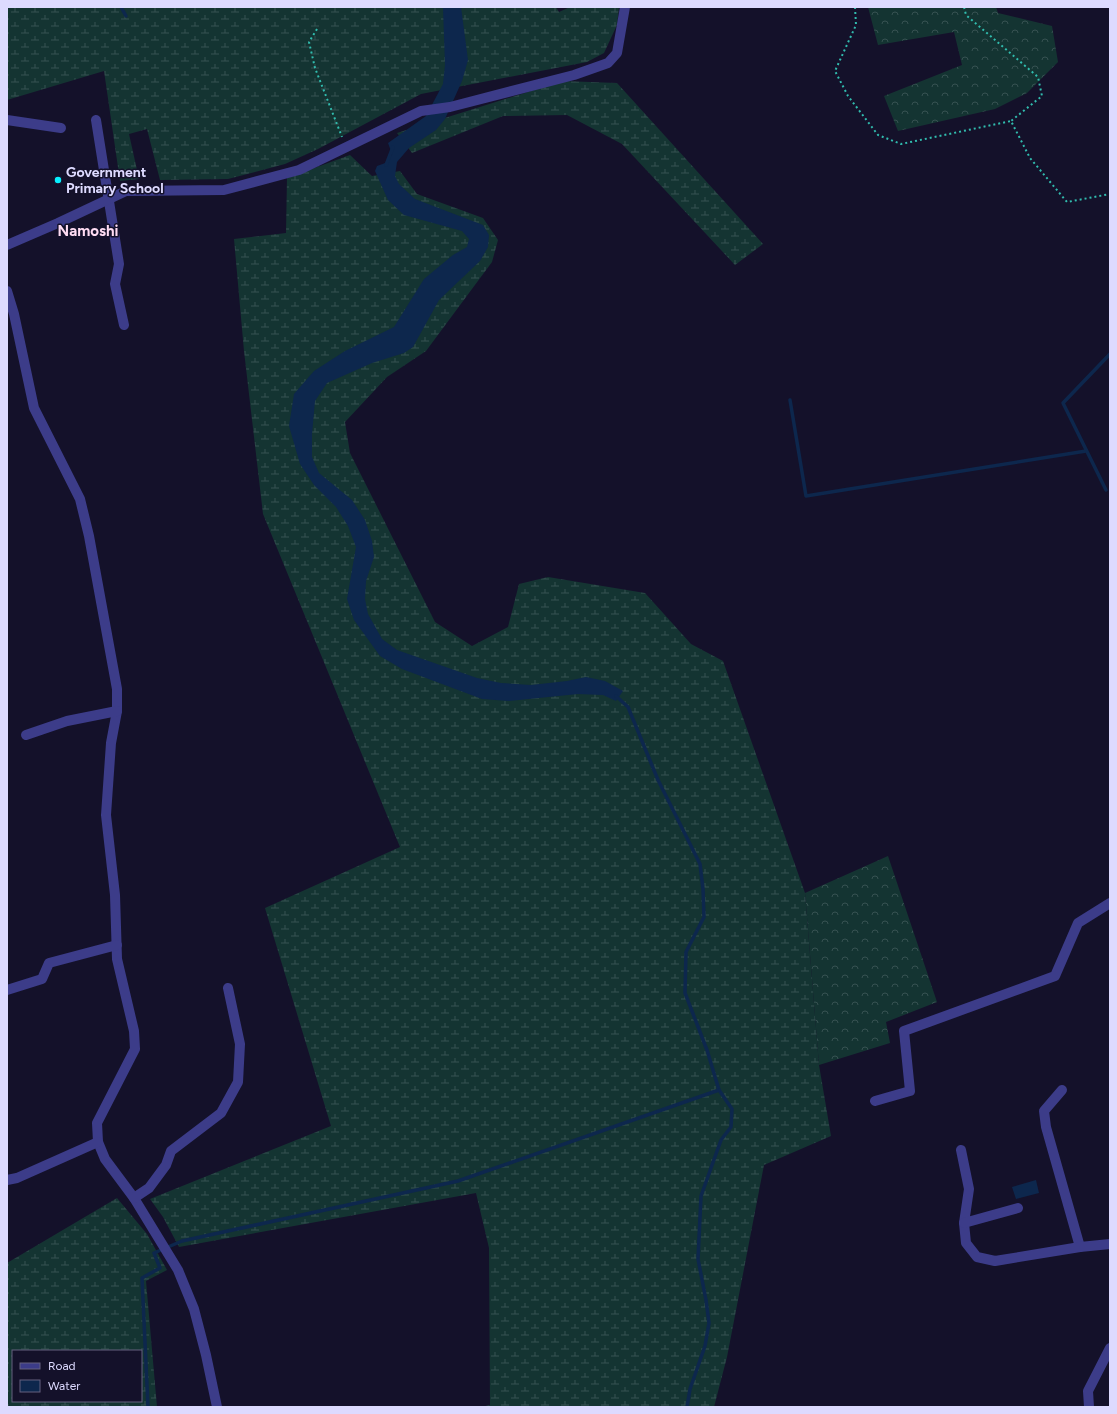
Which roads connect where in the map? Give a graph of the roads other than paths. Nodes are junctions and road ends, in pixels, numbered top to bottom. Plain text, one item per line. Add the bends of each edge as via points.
1 (625, 7) edge
2 (7, 120) edge
3 (96, 120) dead end
4 (61, 128) dead end
5 (108, 199) junction
6 (7, 245) edge
7 (7, 291) edge
8 (124, 325) dead end
9 (117, 711) junction
10 (26, 735) dead end
11 (1110, 903) edge
12 (117, 945) junction
13 (228, 988) dead end
14 (7, 990) edge
15 (1062, 1090) dead end
16 (875, 1101) dead end
17 (98, 1142) junction
18 (961, 1150) dead end
19 (7, 1180) edge
20 (136, 1202) junction
21 (1018, 1208) dead end
22 (964, 1223) junction
23 (1110, 1244) edge
24 (1080, 1247) junction
25 (1110, 1348) edge
26 (217, 1407) edge
27 (1089, 1407) edge

1 - 5 street via 617,53 608,63 574,75 450,108 421,111 299,170 224,190 126,191
2 - 4 street
3 - 5 street
5 - 6 street
5 - 8 street via 119,264 115,284
7 - 9 street via 34,408 80,499 117,689
9 - 10 street via 67,720
9 - 12 street via 111,743 106,815 115,895
11 - 16 street via 1078,923 1055,976 904,1031 910,1091
12 - 14 street via 49,963 42,979
12 - 17 street via 117,959 134,1031 135,1049 97,1123
13 - 20 street via 240,1044 238,1082 221,1113 171,1151 166,1164
15 - 24 street via 1044,1111 1046,1127
17 - 19 street via 17,1178
17 - 20 street via 105,1159
18 - 22 street via 969,1189
20 - 26 street via 178,1270 194,1309
21 - 22 street
22 - 24 street via 966,1243 977,1257 995,1261
23 - 24 street
25 - 27 street via 1088,1391

